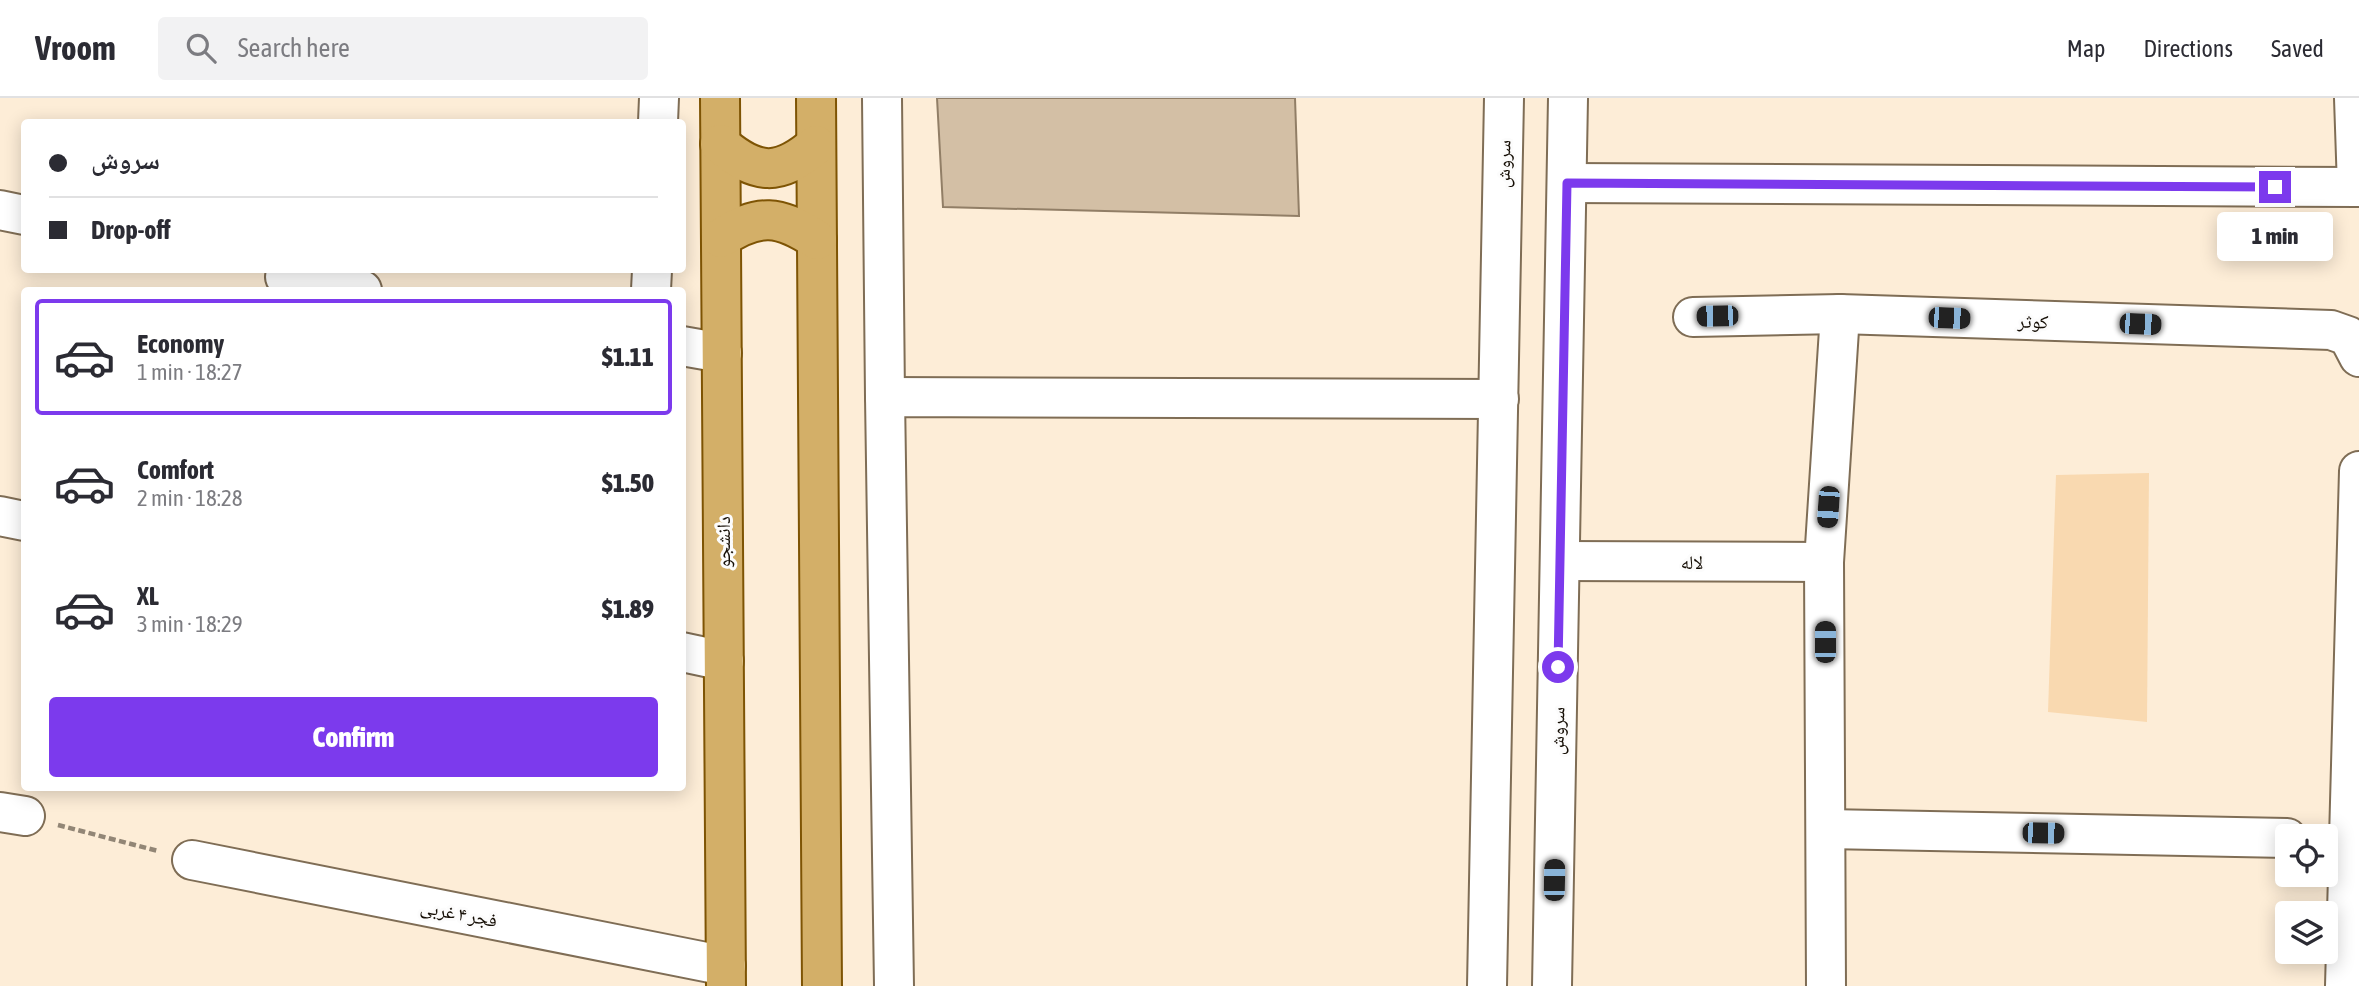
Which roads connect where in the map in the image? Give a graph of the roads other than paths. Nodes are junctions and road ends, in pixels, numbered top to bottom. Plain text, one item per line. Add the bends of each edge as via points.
1 (659, 98) edge
2 (720, 98) edge
3 (816, 98) edge
4 (882, 98) edge
5 (1504, 98) edge
6 (1569, 98) edge
7 (2354, 98) edge
8 (658, 119) edge
9 (720, 144) junction
10 (817, 145) junction
11 (1567, 183) junction
12 (2358, 187) edge
13 (0, 210) edge
14 (21, 214) edge
15 (721, 238) junction
16 (817, 240) junction
17 (285, 277) dead end
18 (344, 287) edge
19 (1840, 314) junction
20 (1693, 317) dead end
21 (686, 347) edge
22 (722, 353) junction
23 (2359, 357) edge
24 (885, 397) junction
25 (1499, 399) junction
26 (2359, 471) edge
27 (0, 516) edge
28 (21, 520) edge
29 (1560, 561) junction
30 (1824, 562) junction
31 (686, 653) edge
32 (724, 661) junction
33 (2338, 824) edge
34 (1826, 829) junction
35 (2275, 838) edge
36 (2338, 850) edge
37 (192, 860) road end
38 (726, 976) edge
39 (2350, 981) edge
40 (822, 986) edge
41 (894, 986) edge
42 (1488, 986) edge
43 (1552, 986) edge
44 (1826, 986) edge

1 - 8 street
2 - 9 main road, دانشجو
3 - 10 main road
4 - 24 street
5 - 25 street, سروش
6 - 11 street, سروش
7 - 12 street
9 - 10 main road via 741,163 768,169 795,163
9 - 15 main road, دانشجو
10 - 16 main road
11 - 12 street
11 - 29 street, سروش
13 - 14 street
15 - 16 main road via 743,224 769,219 795,225
15 - 22 main road, دانشجو
16 - 40 main road
17 - 18 street
19 - 20 street, کوثر
19 - 23 street, کوثر via 2331,330 2348,336
19 - 30 street
21 - 22 street
22 - 32 main road, دانشجو
24 - 25 street
24 - 41 street
25 - 42 street, سروش
26 - 33 street
27 - 28 street
29 - 30 street, لاله
29 - 43 street, سروش
30 - 34 street
31 - 32 street
32 - 38 main road, دانشجو
34 - 35 street
34 - 44 street
36 - 39 street
37 - 38 street, فجر ۴ غربی

